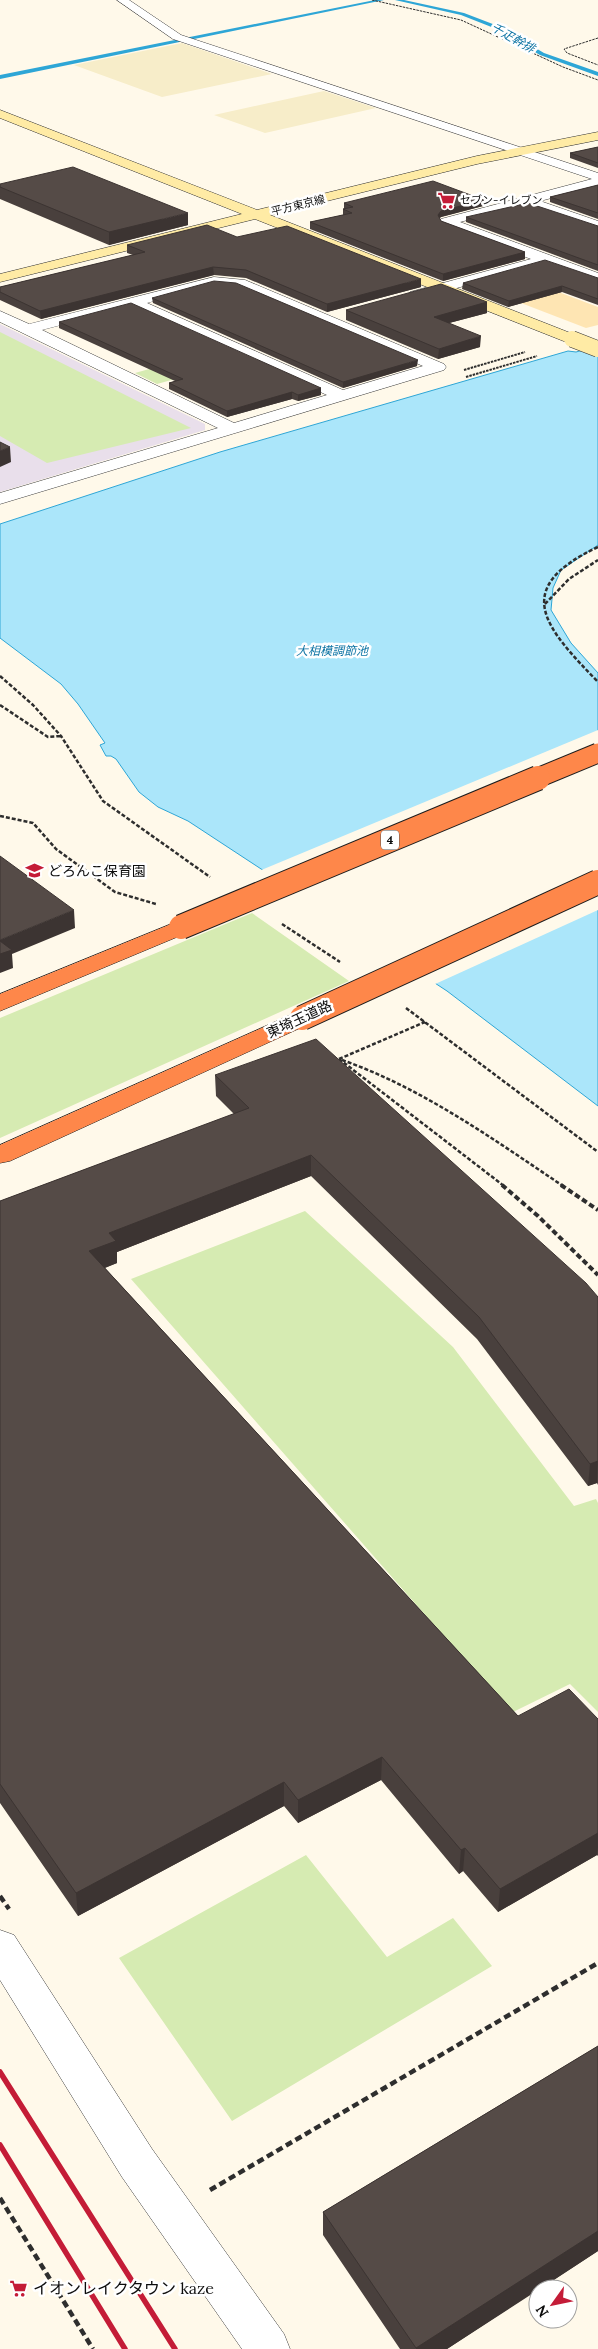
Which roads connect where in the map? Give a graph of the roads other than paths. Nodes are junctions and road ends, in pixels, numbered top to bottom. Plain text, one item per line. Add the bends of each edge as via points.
1 (122, 0) edge
2 (0, 114) edge
3 (598, 136) edge
4 (521, 151) junction
5 (598, 177) edge
6 (598, 182) edge
7 (526, 201) junction
8 (258, 215) junction
9 (598, 226) edge
10 (546, 259) junction
11 (0, 278) edge
12 (598, 278) edge
13 (444, 288) junction
14 (399, 300) edge
15 (133, 302) junction
16 (345, 314) edge
17 (0, 316) edge
18 (327, 319) junction
19 (28, 329) junction
20 (598, 350) edge
21 (342, 396) junction
22 (233, 429) junction
23 (0, 499) edge
24 (598, 753) edge
25 (598, 882) edge
26 (0, 1003) edge
27 (0, 1155) edge
28 (0, 1947) edge
29 (268, 2349) edge

1 - 4 street via 177,37
2 - 8 street
3 - 4 street, 平方東京線
4 - 5 street
4 - 8 street, 平方東京線
6 - 7 street
7 - 9 street
7 - 10 street via 446,222
8 - 11 street, 平方東京線
8 - 13 street
10 - 12 street
10 - 13 street
13 - 14 street
13 - 20 street, bridge
15 - 18 street via 214,281 240,283
15 - 19 street
15 - 21 street
16 - 18 street
17 - 19 street
18 - 21 street via 438,367
19 - 22 street
21 - 22 street
22 - 23 street
24 - 26 highway, 4, bridge
25 - 27 highway, 東埼玉道路, bridge
28 - 29 street via 137,2164

